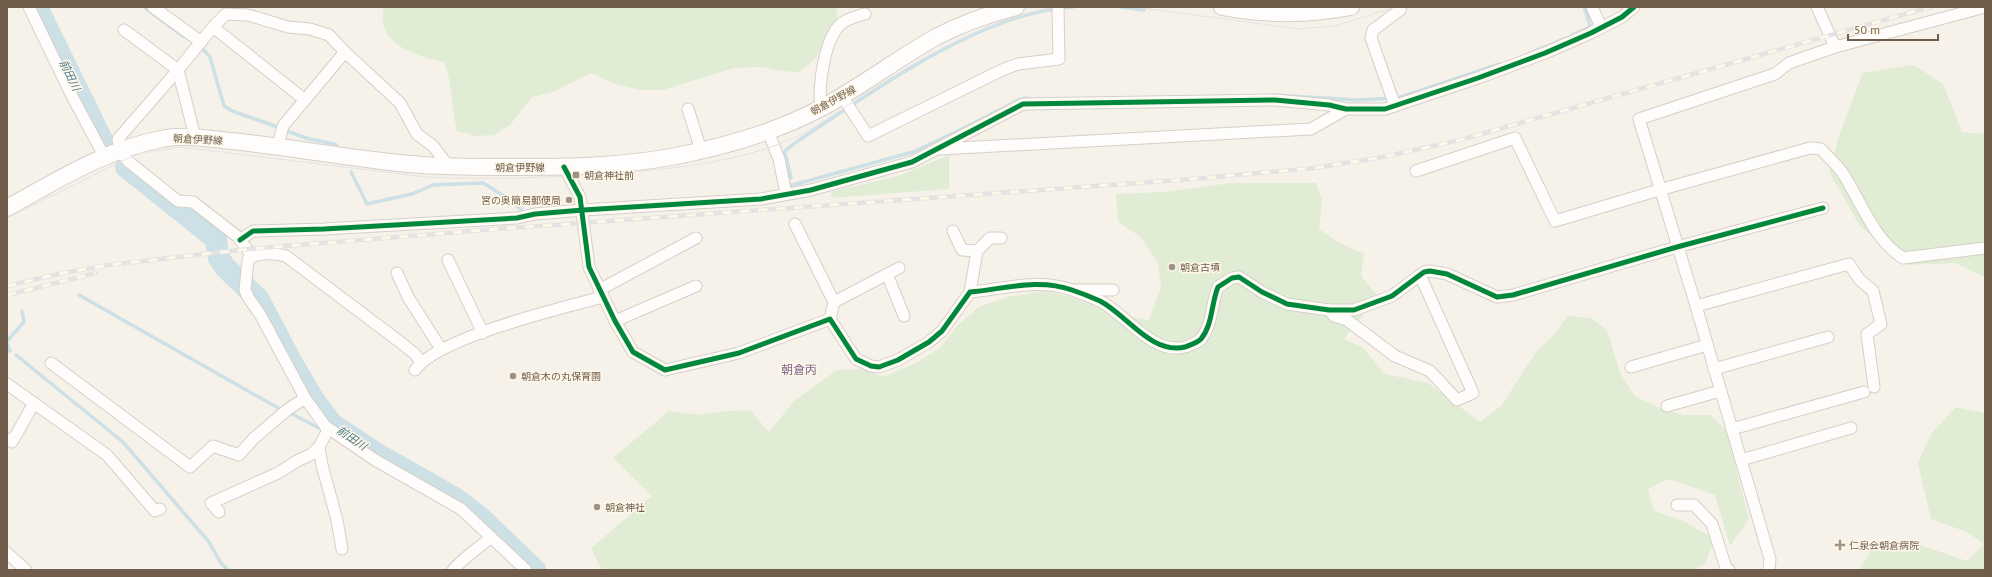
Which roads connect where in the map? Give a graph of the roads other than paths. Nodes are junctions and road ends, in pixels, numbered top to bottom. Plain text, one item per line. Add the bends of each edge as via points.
1 (30, 7) edge
2 (153, 7) edge
3 (1016, 7) edge
4 (1058, 7) edge
5 (1222, 7) edge
6 (1352, 7) edge
7 (1401, 7) edge
8 (1592, 7) edge
9 (1634, 7) edge
10 (1817, 7) edge
11 (1985, 7) edge
12 (1335, 9) edge
13 (1248, 10) edge
14 (986, 11) edge
15 (866, 14) dead end
16 (213, 27) junction
17 (1601, 27) junction
18 (124, 30) dead end
19 (201, 42) junction
20 (1835, 47) junction
21 (345, 52) junction
22 (178, 70) junction
23 (842, 96) junction
24 (305, 100) junction
25 (1395, 106) junction
26 (821, 108) junction
27 (688, 109) dead end
28 (1346, 109) junction
29 (768, 131) junction
30 (195, 137) junction
31 (278, 146) junction
32 (940, 149) junction
33 (701, 150) junction
34 (120, 151) junction
35 (104, 156) junction
36 (564, 167) junction
37 (450, 168) junction
38 (1416, 171) dead end
39 (1659, 190) junction
40 (786, 194) junction
41 (7, 208) edge
42 (1823, 208) dead end
43 (583, 214) junction
44 (795, 224) dead end
45 (953, 231) dead end
46 (696, 238) dead end
47 (1001, 238) dead end
48 (240, 240) junction
49 (1677, 247) junction
50 (1985, 248) edge
51 (977, 251) junction
52 (252, 256) junction
53 (448, 260) dead end
54 (899, 268) dead end
55 (397, 273) dead end
56 (887, 274) junction
57 (1420, 276) junction
58 (696, 286) dead end
59 (1070, 290) junction
60 (1113, 290) dead end
61 (970, 292) junction
62 (601, 294) junction
63 (834, 302) junction
64 (1696, 306) junction
65 (1329, 310) junction
66 (904, 316) dead end
67 (830, 319) junction
68 (615, 321) junction
69 (483, 333) junction
70 (1828, 337) dead end
71 (1707, 345) junction
72 (441, 349) junction
73 (52, 363) dead end
74 (1631, 367) dead end
75 (1714, 369) junction
76 (7, 384) edge
77 (1720, 391) junction
78 (305, 398) junction
79 (34, 403) junction
80 (1667, 406) dead end
81 (1851, 428) dead end
82 (1732, 429) junction
83 (328, 430) junction
84 (7, 439) edge
85 (319, 446) junction
86 (1741, 460) junction
87 (1677, 505) dead end
88 (160, 509) dead end
89 (218, 512) dead end
90 (491, 537) junction
91 (342, 549) dead end
92 (7, 553) edge
93 (26, 570) edge
94 (453, 570) edge
95 (526, 570) edge
96 (1729, 570) edge
97 (1769, 570) edge

1 - 35 street
2 - 19 street
3 - 14 main road, 朝倉伊野線
4 - 23 street via 1060,59 1018,64 1002,70 868,136
5 - 13 main road
6 - 12 main road
7 - 25 street via 1373,30 1371,38
8 - 17 street
9 - 17 street
10 - 20 street
11 - 20 street
12 - 13 main road via 1304,13
14 - 23 main road, 朝倉伊野線 via 938,36
15 - 26 street via 843,22 835,30 822,72 819,96
16 - 19 street
16 - 21 street via 226,14 248,15 329,35
16 - 24 street
17 - 25 street via 1523,61
18 - 22 street
19 - 22 street
20 - 39 street via 1790,63 1775,74 1639,119
21 - 24 street
21 - 37 street via 400,103 417,134 433,146
22 - 30 street
22 - 34 street via 118,139
23 - 26 main road, 朝倉伊野線
24 - 31 street via 283,126
25 - 28 street via 1385,109
26 - 29 main road, 朝倉伊野線
27 - 33 street
28 - 32 street via 1311,129
28 - 32 street via 1275,100 1023,104 963,134
29 - 33 main road, 朝倉伊野線
29 - 40 street
30 - 31 main road, 朝倉伊野線
30 - 34 main road, 朝倉伊野線 via 165,138
31 - 37 main road, 朝倉伊野線 via 402,164
32 - 40 street via 912,162 823,187
33 - 36 main road, 朝倉伊野線 via 630,163
34 - 35 main road, 朝倉伊野線
34 - 48 street via 129,162 178,201 193,202
35 - 41 main road, 朝倉伊野線
36 - 37 main road, 朝倉伊野線
36 - 43 street via 580,197
38 - 39 street via 1515,138 1555,221
39 - 49 street
39 - 50 street via 1810,148 1821,149 1841,171 1880,236 1892,251 1903,258
40 - 43 street via 761,199
42 - 49 street
43 - 48 street via 535,214 509,218 253,231
43 - 62 street via 589,267
44 - 63 street
45 - 51 street via 962,250
46 - 62 street
47 - 51 street via 990,238
48 - 52 street
49 - 57 street via 1513,295 1497,297 1447,274 1430,271
49 - 64 street
51 - 61 street
52 - 72 street via 279,253 286,256 415,354 418,366
52 - 78 street via 248,260 246,287
53 - 69 street
54 - 56 street
55 - 72 street via 408,297
56 - 63 street
56 - 66 street
57 - 65 street via 1380,302 1354,310
57 - 65 street via 1473,393 1457,400 1430,371 1395,356 1347,320 1334,316
58 - 68 street
59 - 60 street
59 - 61 street via 1037,283
59 - 65 street via 1099,301 1154,342 1178,348 1200,340 1207,328 1218,287 1232,278 1239,277 1287,304
61 - 67 street via 942,331 929,342 898,360 879,367 856,359
62 - 68 street
62 - 69 street
63 - 67 street
64 - 71 street
64 - 82 street via 1849,264 1859,279 1873,292 1881,324 1867,334 1869,389
67 - 68 street via 739,353 664,370 633,352
69 - 72 street
70 - 75 street
71 - 74 street
71 - 75 street
73 - 78 street via 190,466 213,446 239,455 258,434
75 - 77 street
76 - 79 street
77 - 80 street
77 - 82 street
78 - 83 street
79 - 84 street via 12,442
79 - 88 street via 107,455 155,512
81 - 86 street
82 - 86 street
83 - 85 street
83 - 90 street via 446,499 466,513
85 - 89 street via 312,454 278,473 211,502
85 - 91 street
86 - 97 street via 1770,560
87 - 96 street via 1694,505 1712,524 1726,568
90 - 94 street
90 - 95 street
92 - 93 street

